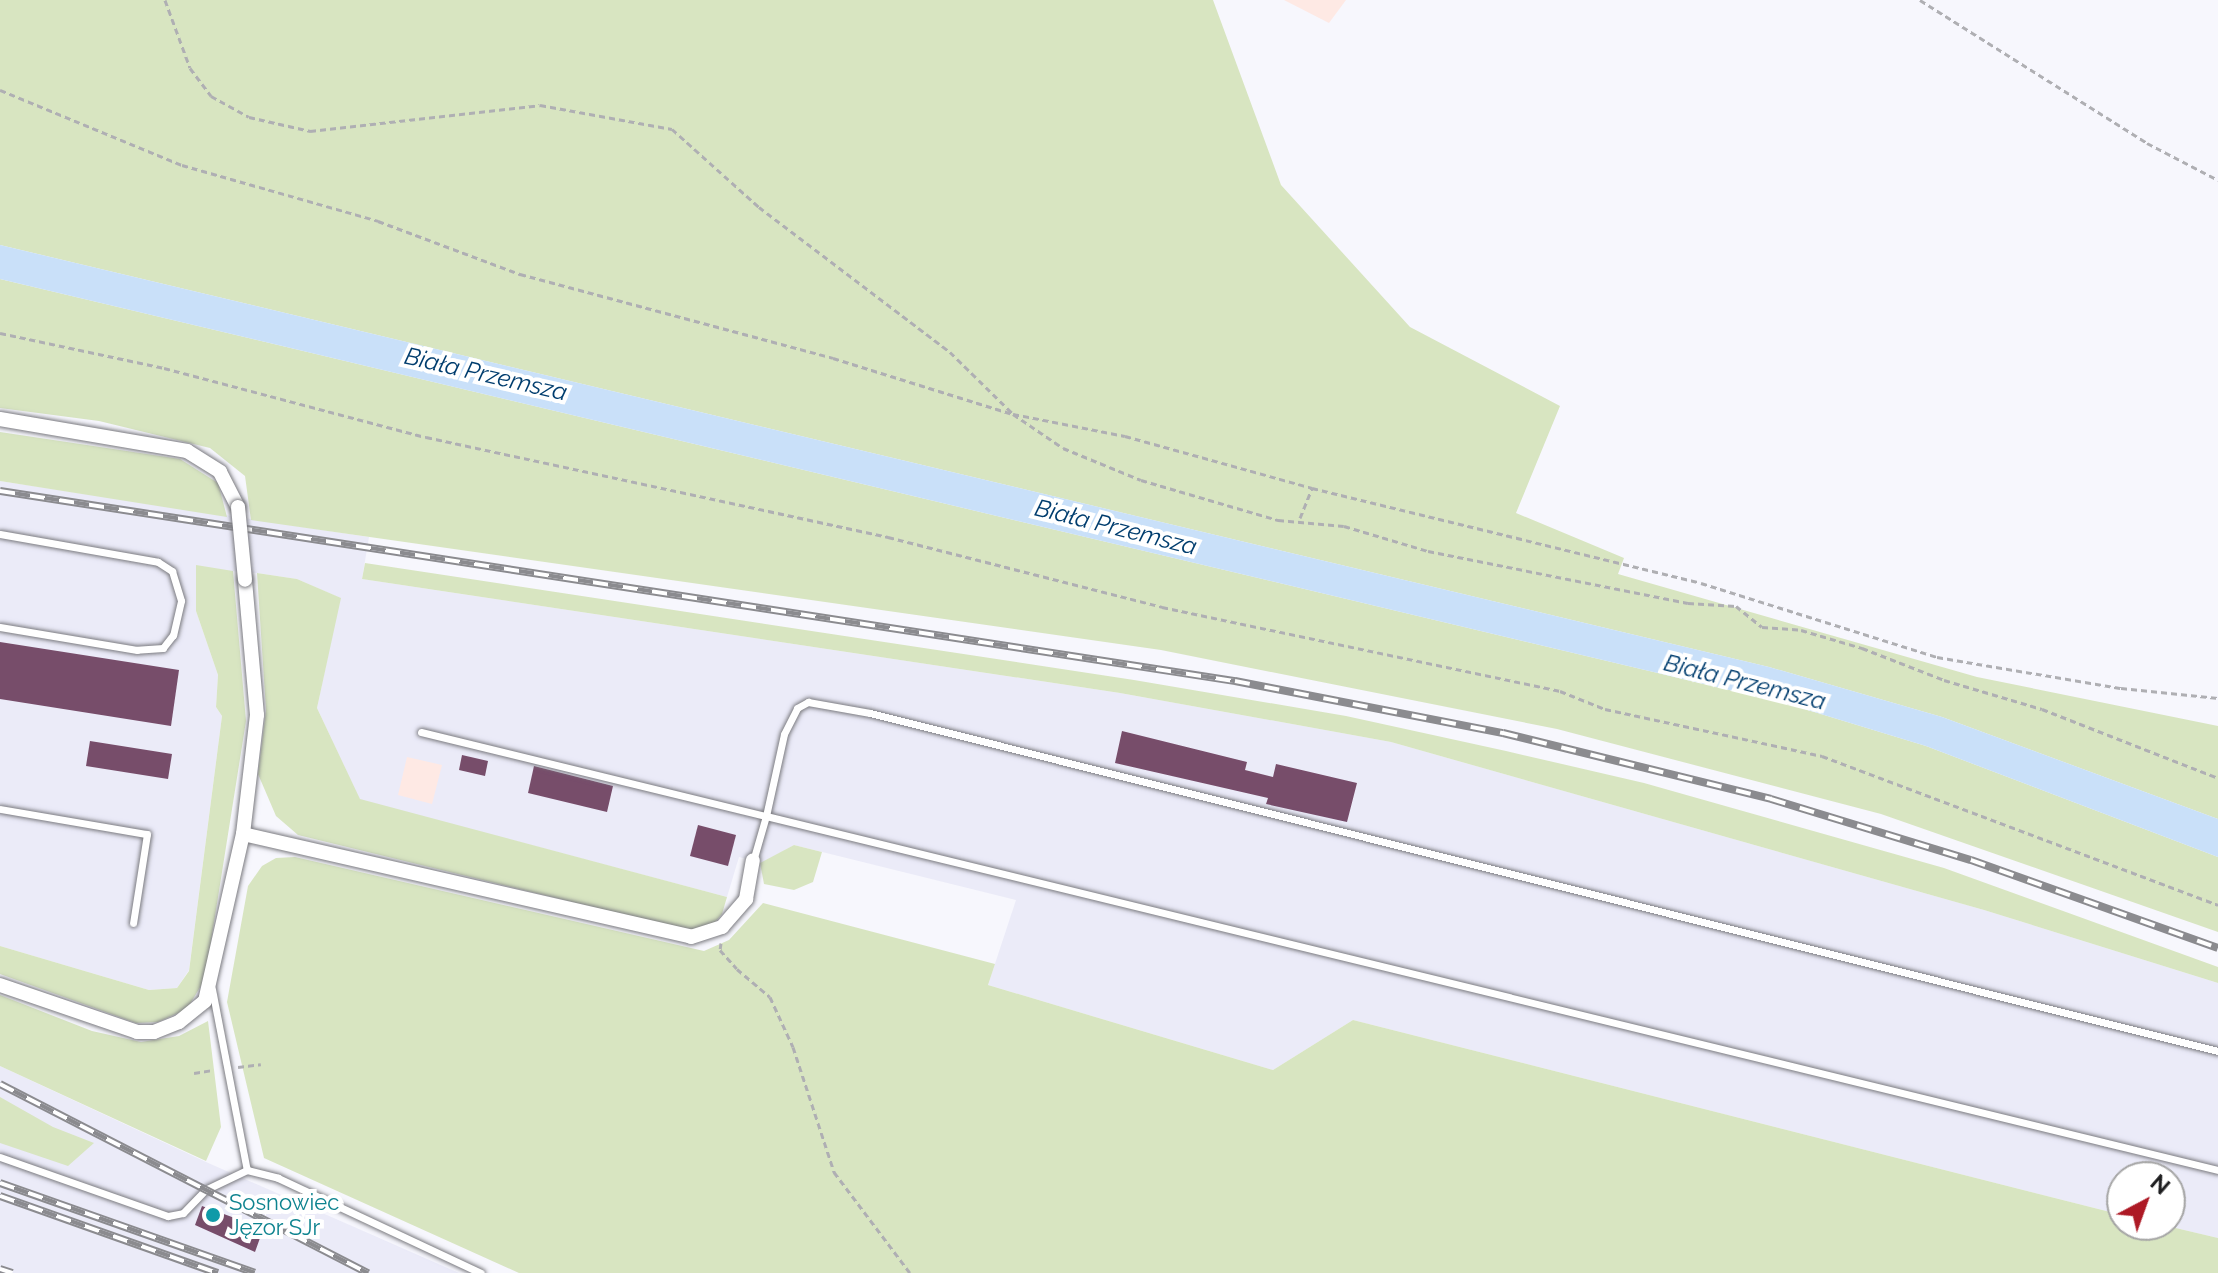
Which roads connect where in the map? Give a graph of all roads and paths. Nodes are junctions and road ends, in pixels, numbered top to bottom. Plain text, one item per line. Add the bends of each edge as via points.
1 (165, 0) edge
2 (1920, 0) edge
3 (0, 90) edge
4 (2218, 180) edge
5 (0, 333) edge
6 (1013, 414) junction
7 (0, 419) edge
8 (1312, 488) junction
9 (1300, 519) junction
10 (0, 534) edge
11 (0, 627) edge
12 (2218, 698) edge
13 (421, 732) dead end
14 (2218, 778) edge
15 (0, 809) edge
16 (766, 816) junction
17 (243, 834) junction
18 (753, 861) joint
19 (2218, 905) edge
20 (133, 923) dead end
21 (722, 927) junction
22 (0, 985) edge
23 (212, 987) junction
24 (2218, 1051) edge
25 (0, 1157) edge
26 (247, 1170) junction
27 (2218, 1170) edge
28 (481, 1273) edge
29 (910, 1273) edge

1 - 6 path via 190,68 211,96 249,117 310,131 540,105 672,129 759,207 950,352
2 - 4 path via 2147,143
3 - 6 path via 182,165 378,221 520,274 833,358
5 - 19 path via 164,368 426,437 888,537 1162,607 1560,691 1605,709 1822,756
6 - 8 path via 1125,436
6 - 9 path via 1063,448 1141,480 1278,520
7 - 17 street, bridge via 187,451 220,472 238,507 257,715
8 - 9 path
8 - 12 path via 1701,583 1937,657 2121,688
9 - 14 path via 1688,603 1736,606 1762,627 1801,630 1862,648 2042,709
10 - 11 lane via 158,562 172,571 181,601 173,635 163,648 137,650
13 - 16 lane
15 - 20 lane via 147,834
16 - 18 lane
16 - 24 lane via 784,734 797,708 808,702 870,713
16 - 27 lane
17 - 21 street via 691,937
17 - 23 street
18 - 21 street via 746,899
21 - 29 path via 720,950 770,997 793,1047 834,1172
22 - 23 street via 137,1032 179,1022 205,1001
23 - 26 lane
25 - 26 lane via 168,1216 183,1213 205,1190
26 - 28 lane via 278,1178

